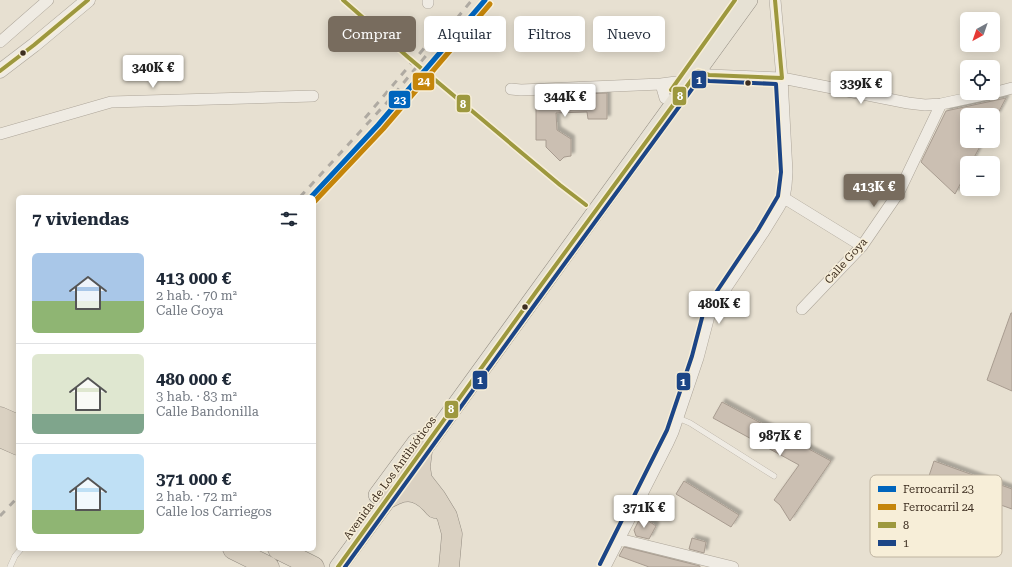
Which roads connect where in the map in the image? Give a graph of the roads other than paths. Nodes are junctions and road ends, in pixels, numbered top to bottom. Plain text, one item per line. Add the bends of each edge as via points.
1 (48, 0) edge
2 (88, 0) edge
3 (749, 0) edge
4 (775, 0) edge
5 (733, 2) edge
6 (0, 42) edge
7 (0, 71) edge
8 (698, 72) junction
9 (782, 78) junction
10 (668, 88) junction
11 (1012, 88) edge
12 (511, 89) dead end
13 (1000, 91) edge
14 (313, 96) dead end
15 (960, 100) edge
16 (941, 104) junction
17 (0, 134) edge
18 (610, 192) junction
19 (784, 198) junction
20 (586, 205) junction
21 (862, 246) junction
22 (536, 292) junction
23 (802, 309) dead end
24 (485, 346) junction
25 (0, 417) edge
26 (678, 418) junction
27 (16, 424) edge
28 (0, 437) edge
29 (16, 444) edge
30 (422, 451) joint
31 (774, 476) dead end
32 (414, 482) junction
33 (388, 498) joint
34 (619, 539) junction
35 (19, 551) edge
36 (237, 551) edge
37 (282, 551) edge
38 (309, 564) edge
39 (10, 567) edge
40 (269, 567) edge
41 (326, 567) edge
42 (330, 567) edge
43 (338, 567) edge
44 (439, 567) edge
45 (449, 567) edge
46 (605, 567) edge
47 (732, 567) edge

1 - 6 street
2 - 7 street
3 - 8 main road, Avenida de Los Antibióticos
4 - 9 street
5 - 8 main road via 724,25 696,63
5 - 10 main road, Avenida de Los Antibióticos
8 - 9 street via 709,75
8 - 10 main road
8 - 18 main road, Avenida de Los Antibióticos
9 - 16 street via 908,103
9 - 19 street via 787,172
10 - 12 street
10 - 20 main road, Avenida de Los Antibióticos via 618,163
11 - 13 street
14 - 17 street via 111,102
15 - 16 street
16 - 21 street, Calle Goya via 899,192
18 - 20 main road via 597,202
18 - 22 main road, Avenida de Los Antibióticos
19 - 21 street
19 - 26 street via 709,316
20 - 22 main road via 585,216 546,271
20 - 24 main road, Avenida de Los Antibióticos
21 - 23 street, Calle Goya
22 - 30 main road, Avenida de Los Antibióticos
24 - 32 main road via 475,368 412,457
24 - 41 main road, Avenida de Los Antibióticos
25 - 27 highway
26 - 31 lane
26 - 34 street via 668,444
28 - 29 highway
30 - 32 highway via 420,467
32 - 33 highway via 404,492
32 - 42 main road via 394,482
32 - 44 highway via 434,507 445,528 446,550
32 - 45 highway via 436,498 448,516 452,534
33 - 43 main road, Avenida de Los Antibióticos
34 - 46 street
34 - 47 street
35 - 39 lane
36 - 40 highway
37 - 38 highway

